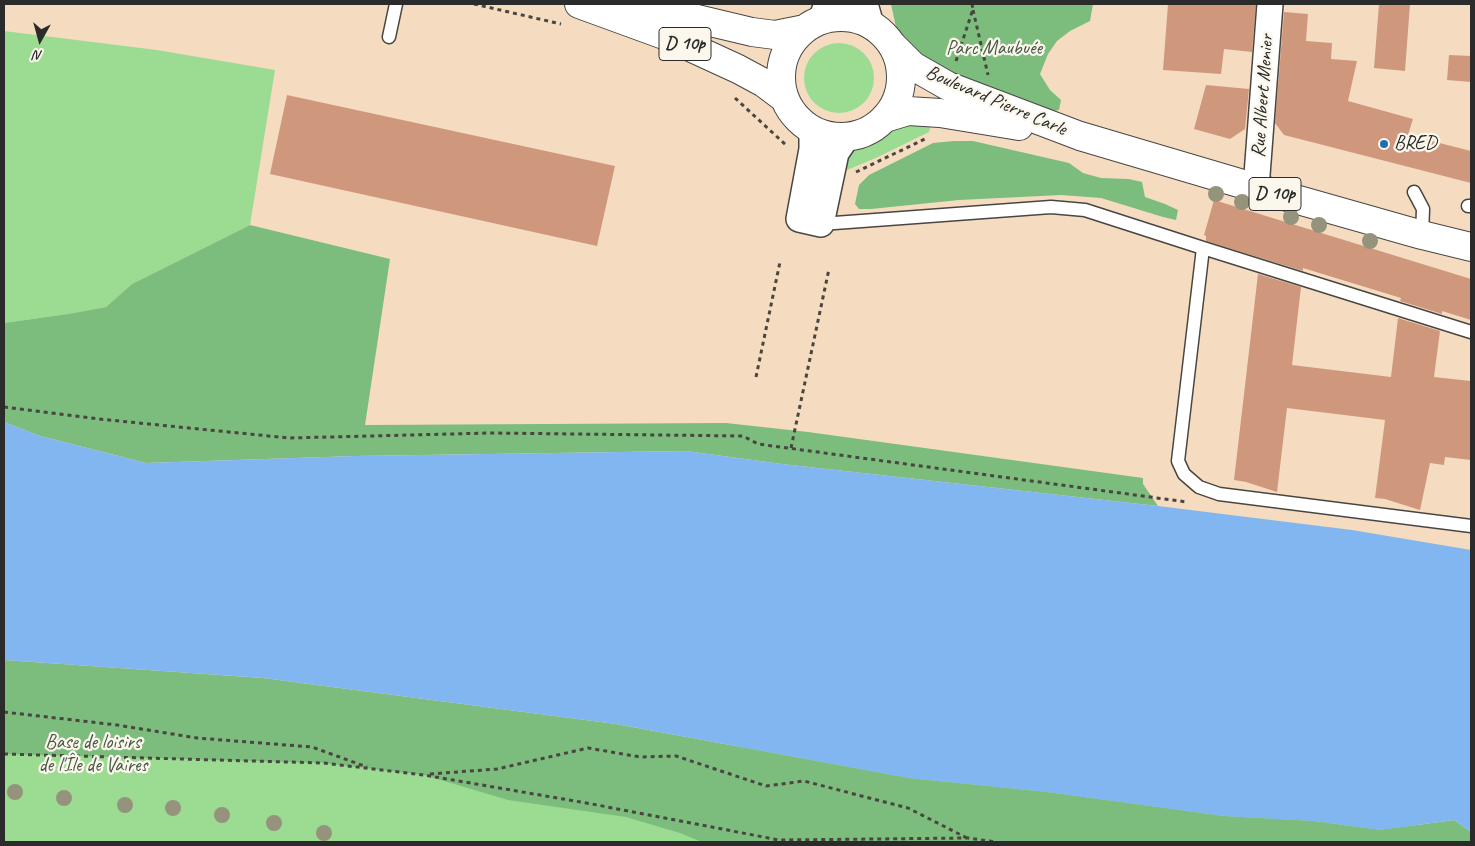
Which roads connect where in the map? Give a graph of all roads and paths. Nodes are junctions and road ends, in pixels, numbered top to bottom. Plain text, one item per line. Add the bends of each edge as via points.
1 (396, 4) edge
2 (579, 4) edge
3 (634, 4) edge
4 (972, 4) edge
5 (1270, 4) edge
6 (973, 8) junction
7 (868, 14) edge
8 (817, 18) edge
9 (389, 37) dead end
10 (892, 45) junction
11 (948, 86) junction
12 (784, 98) junction
13 (995, 104) junction
14 (885, 118) junction
15 (812, 130) junction
16 (1080, 136) junction
17 (847, 137) junction
18 (1256, 188) junction
19 (1414, 192) dead end
20 (821, 224) junction
21 (1422, 235) junction
22 (1471, 247) edge
23 (1203, 248) junction
24 (780, 262) dead end
25 (830, 269) dead end
26 (1471, 332) edge
27 (756, 378) dead end
28 (4, 407) edge
29 (791, 448) junction
30 (1194, 503) dead end
31 (1471, 526) edge
32 (4, 712) edge
33 (4, 754) edge
34 (373, 768) junction
35 (424, 775) junction
36 (968, 838) junction
37 (900, 840) edge
38 (996, 842) edge

1 - 9 lane
2 - 12 main road, D 10p via 664,35 738,69
3 - 8 main road, D 10p via 776,35
4 - 6 path
5 - 18 street, Rue Albert Menier
6 - 11 path
6 - 13 path
7 - 8 main road via 855,18
7 - 10 main road
8 - 12 main road via 791,43 783,60
10 - 11 main road, Boulevard Pierre Carle / D 10p via 913,66
10 - 14 main road via 900,63 901,82 896,101
11 - 13 main road, Boulevard Pierre Carle / D 10p
12 - 15 main road via 795,116
13 - 16 main road, Boulevard Pierre Carle / D 10p
14 - 16 main road, Boulevard Pierre Carle / D 10p via 908,111 940,113
14 - 17 main road via 861,134
15 - 17 main road via 829,136
15 - 20 street via 812,149 799,219
16 - 18 main road, Boulevard Pierre Carle / D 10p
17 - 20 street via 836,153
18 - 21 main road, Boulevard Pierre Carle / D 10p
19 - 21 lane via 1422,209
20 - 23 lane via 1051,207 1085,210
21 - 22 main road, Boulevard Pierre Carle / D 10p
23 - 26 lane
23 - 31 lane via 1178,461 1184,474 1199,487 1219,494
24 - 27 path
25 - 29 path
28 - 29 path via 99,420 289,438 491,433 743,436 758,444
29 - 30 path
32 - 34 path via 197,738 312,747
33 - 34 path via 323,763
34 - 35 path
35 - 36 path via 497,769 588,748 640,757 676,756 766,786 804,781 908,808
35 - 37 path via 779,840
36 - 37 path
36 - 38 path

